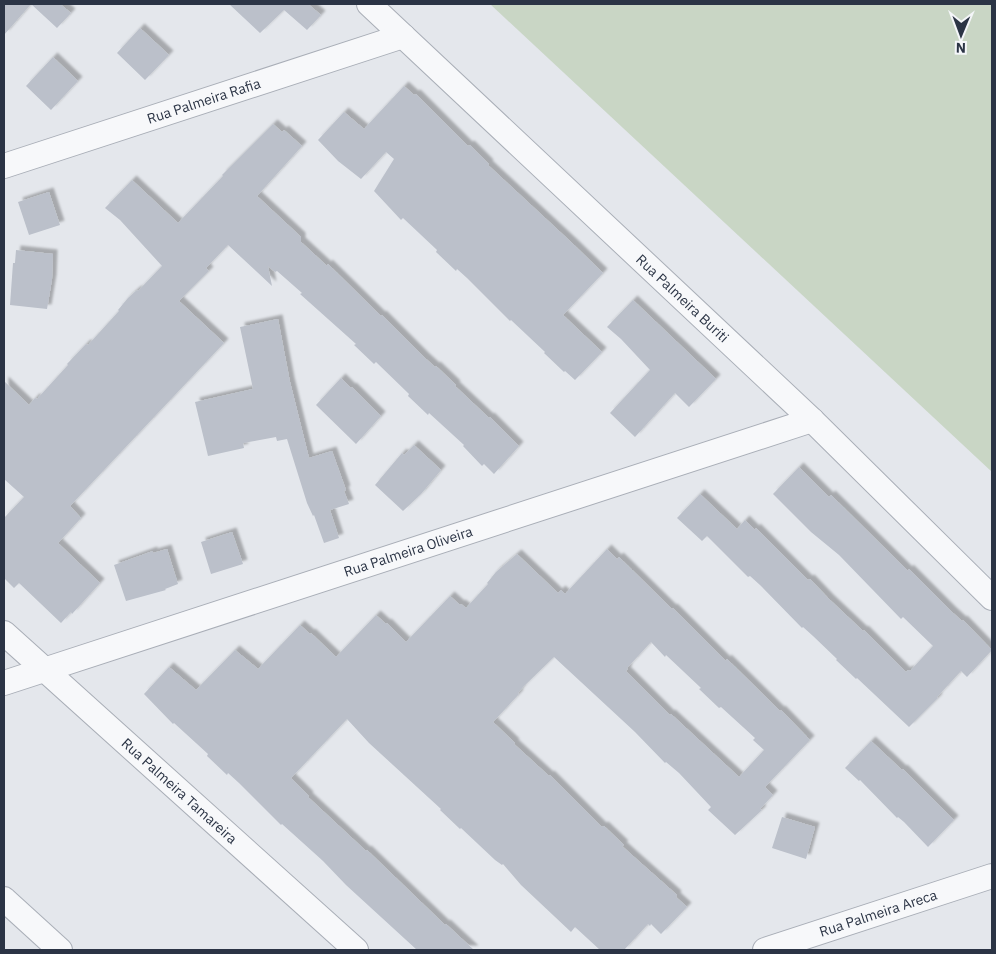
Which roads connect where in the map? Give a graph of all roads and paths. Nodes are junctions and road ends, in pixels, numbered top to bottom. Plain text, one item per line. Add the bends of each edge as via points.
1 (369, 4) edge
2 (403, 36) junction
3 (4, 166) edge
4 (812, 420) junction
5 (992, 598) edge
6 (4, 633) edge
7 (44, 670) junction
8 (4, 683) edge
9 (992, 876) edge
10 (4, 899) edge
11 (60, 950) edge
12 (356, 950) edge
13 (765, 950) edge

1 - 2 street, Rua Palmeira Buriti
2 - 3 street, Rua Palmeira Rafia
2 - 4 street, Rua Palmeira Buriti
4 - 5 street, Rua Palmeira Buriti
4 - 7 street, Rua Palmeira Oliveira
6 - 7 street, Rua Palmeira Tamareira
7 - 8 street, Rua Palmeira Oliveira
7 - 12 street, Rua Palmeira Tamareira
9 - 13 street, Rua Palmeira Areca
10 - 11 street

